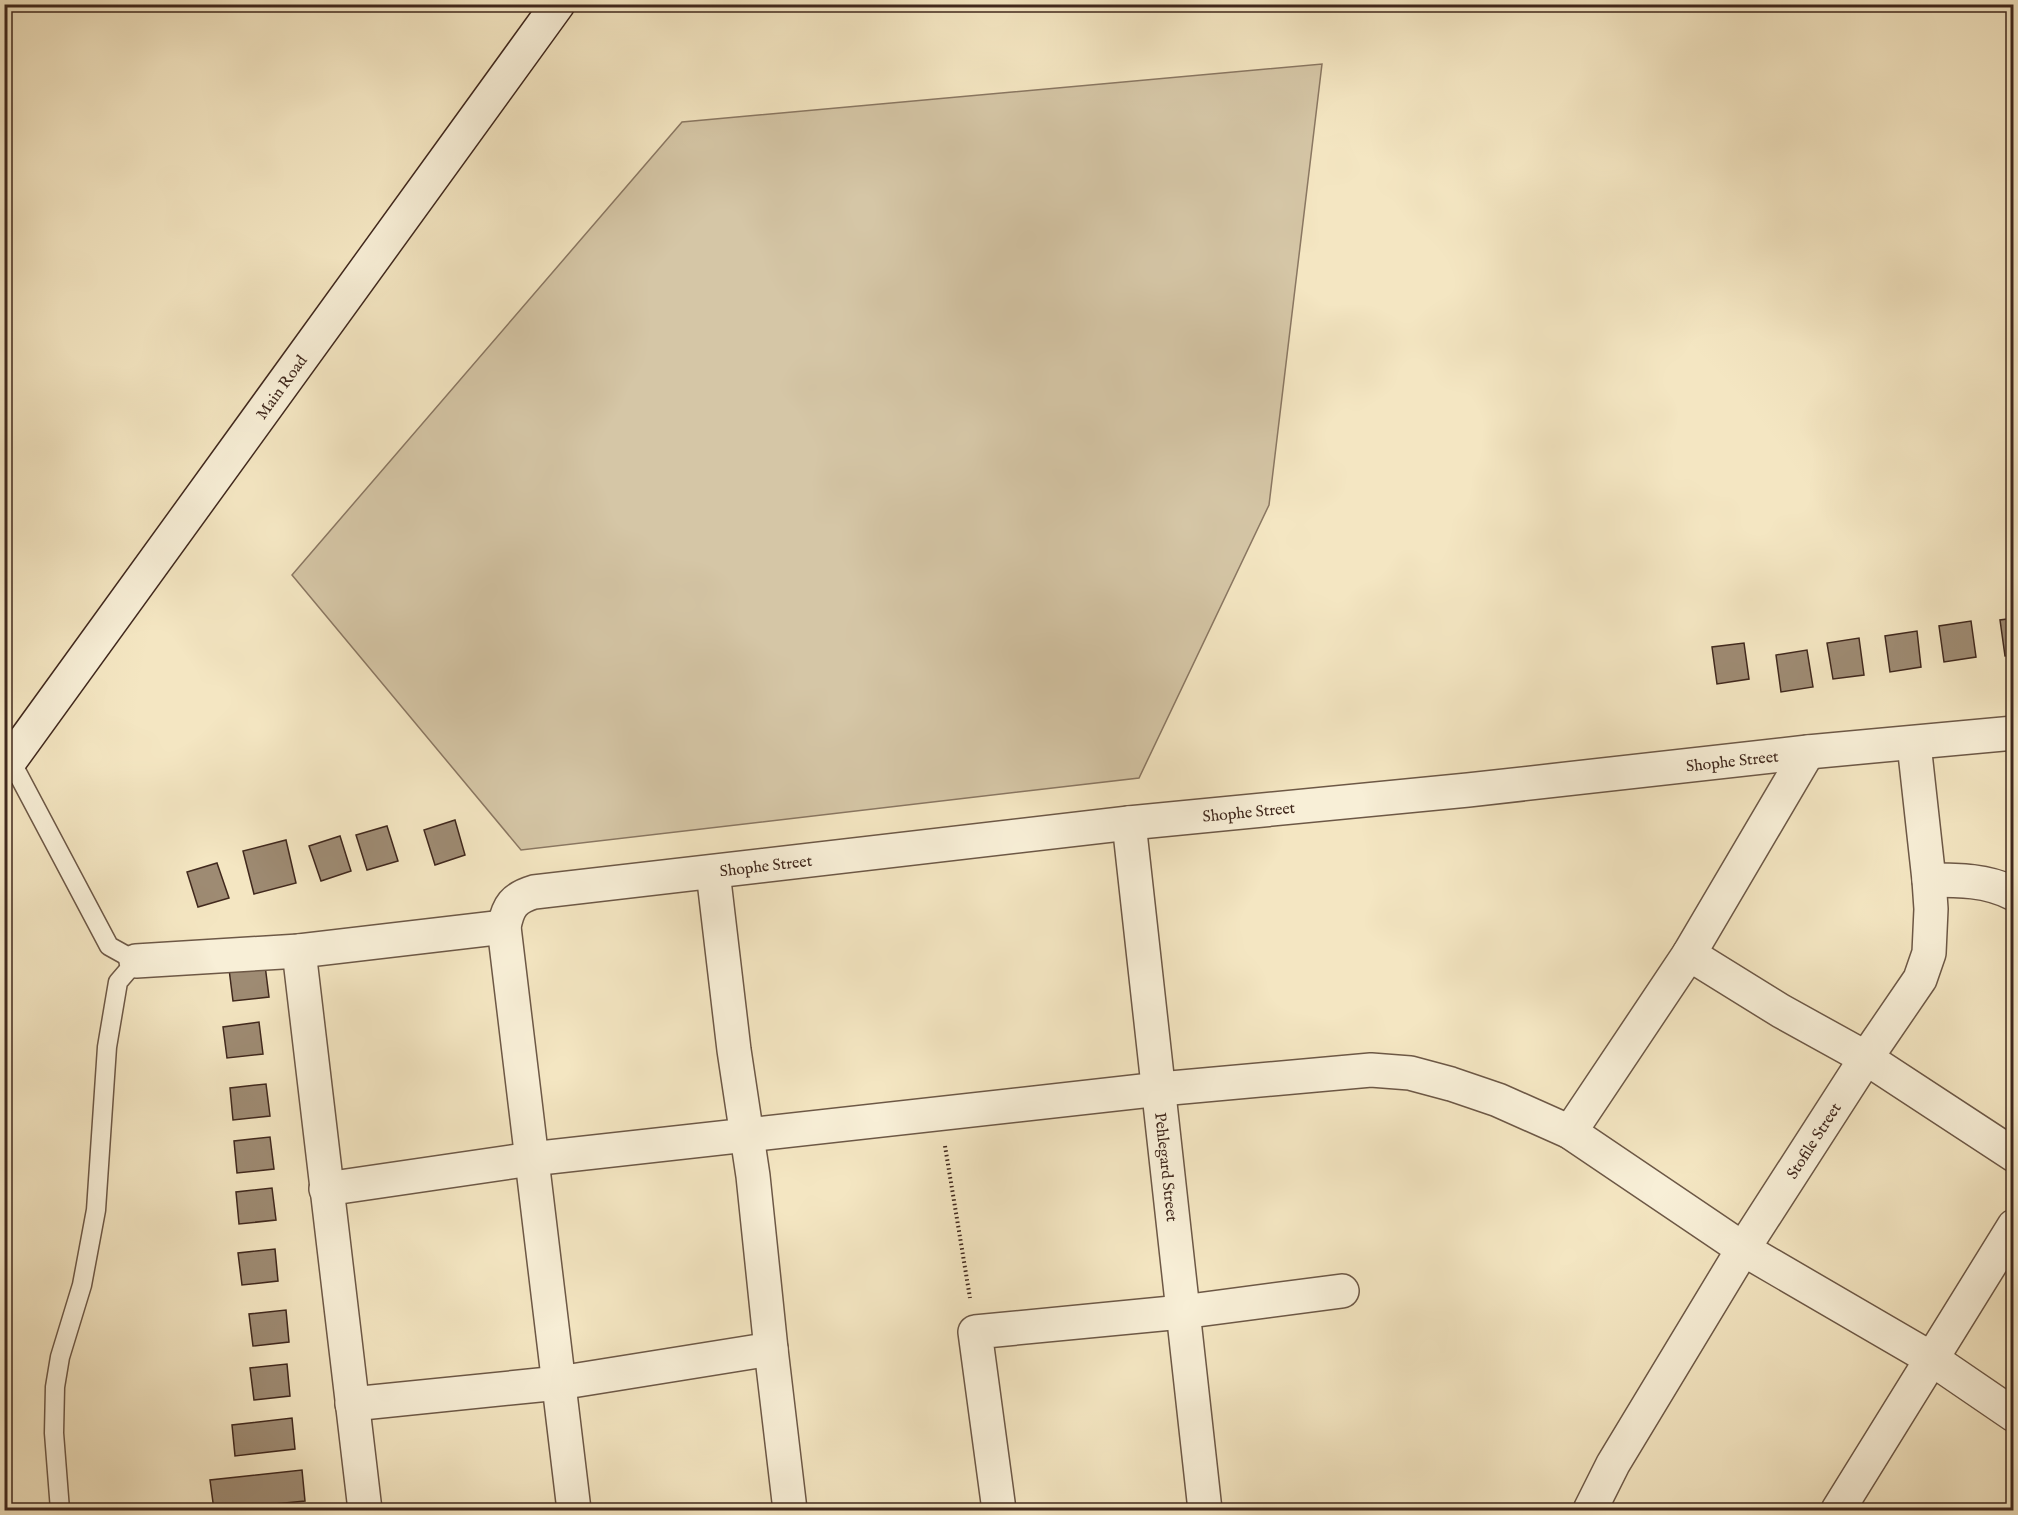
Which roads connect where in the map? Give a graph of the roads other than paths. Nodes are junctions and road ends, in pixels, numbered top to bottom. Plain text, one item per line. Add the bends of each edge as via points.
1 (558, 4) edge
2 (2013, 733) edge
3 (1914, 744) junction
4 (1808, 752) junction
5 (8, 765) edge
6 (1129, 823) junction
7 (713, 872) junction
8 (1929, 880) junction
9 (2013, 894) edge
10 (504, 927) junction
11 (299, 951) junction
12 (1689, 954) junction
13 (136, 961) junction
14 (1866, 1058) junction
15 (1160, 1089) junction
16 (1569, 1132) junction
17 (747, 1134) junction
18 (2013, 1155) edge
19 (531, 1159) junction
20 (326, 1189) junction
21 (2013, 1226) edge
22 (1743, 1249) junction
23 (1342, 1291) dead end
24 (1182, 1312) junction
25 (771, 1349) junction
26 (1932, 1359) junction
27 (559, 1383) junction
28 (352, 1404) junction
29 (2013, 1414) edge
30 (60, 1510) edge
31 (365, 1510) edge
32 (574, 1510) edge
33 (790, 1510) edge
34 (999, 1510) edge
35 (1205, 1510) edge
36 (1590, 1510) edge
37 (1838, 1510) edge

1 - 5 street, Main Road
2 - 3 street, Shophe Street
3 - 4 street, Shophe Street
3 - 8 street, Stofile Street
4 - 6 street, Shophe Street
4 - 12 street
5 - 13 lane via 109,946
6 - 7 street, Shophe Street
6 - 15 street, Pehlegard Street
7 - 10 street, Shophe Street via 534,892 514,902
7 - 17 street
8 - 9 street via 1965,880
8 - 14 street, Stofile Street via 1929,953 1920,979
10 - 11 street
10 - 19 street
11 - 13 street
11 - 20 street
12 - 14 street
12 - 16 street
13 - 30 lane via 118,982 106,1047 96,1210 82,1285 55,1387
14 - 18 street
14 - 22 street, Stofile Street
15 - 16 street via 1371,1070 1410,1073 1498,1101
15 - 17 street
15 - 24 street, Pehlegard Street
16 - 22 street
17 - 19 street
17 - 25 street
19 - 20 street
19 - 27 street
20 - 28 street
21 - 26 street
22 - 26 street
22 - 36 street, Stofile Street via 1613,1464
23 - 24 street
24 - 34 street via 975,1332
24 - 35 street, Pehlegard Street
25 - 27 street
25 - 33 street
26 - 29 street
26 - 37 street
27 - 28 street
27 - 32 street
28 - 31 street

